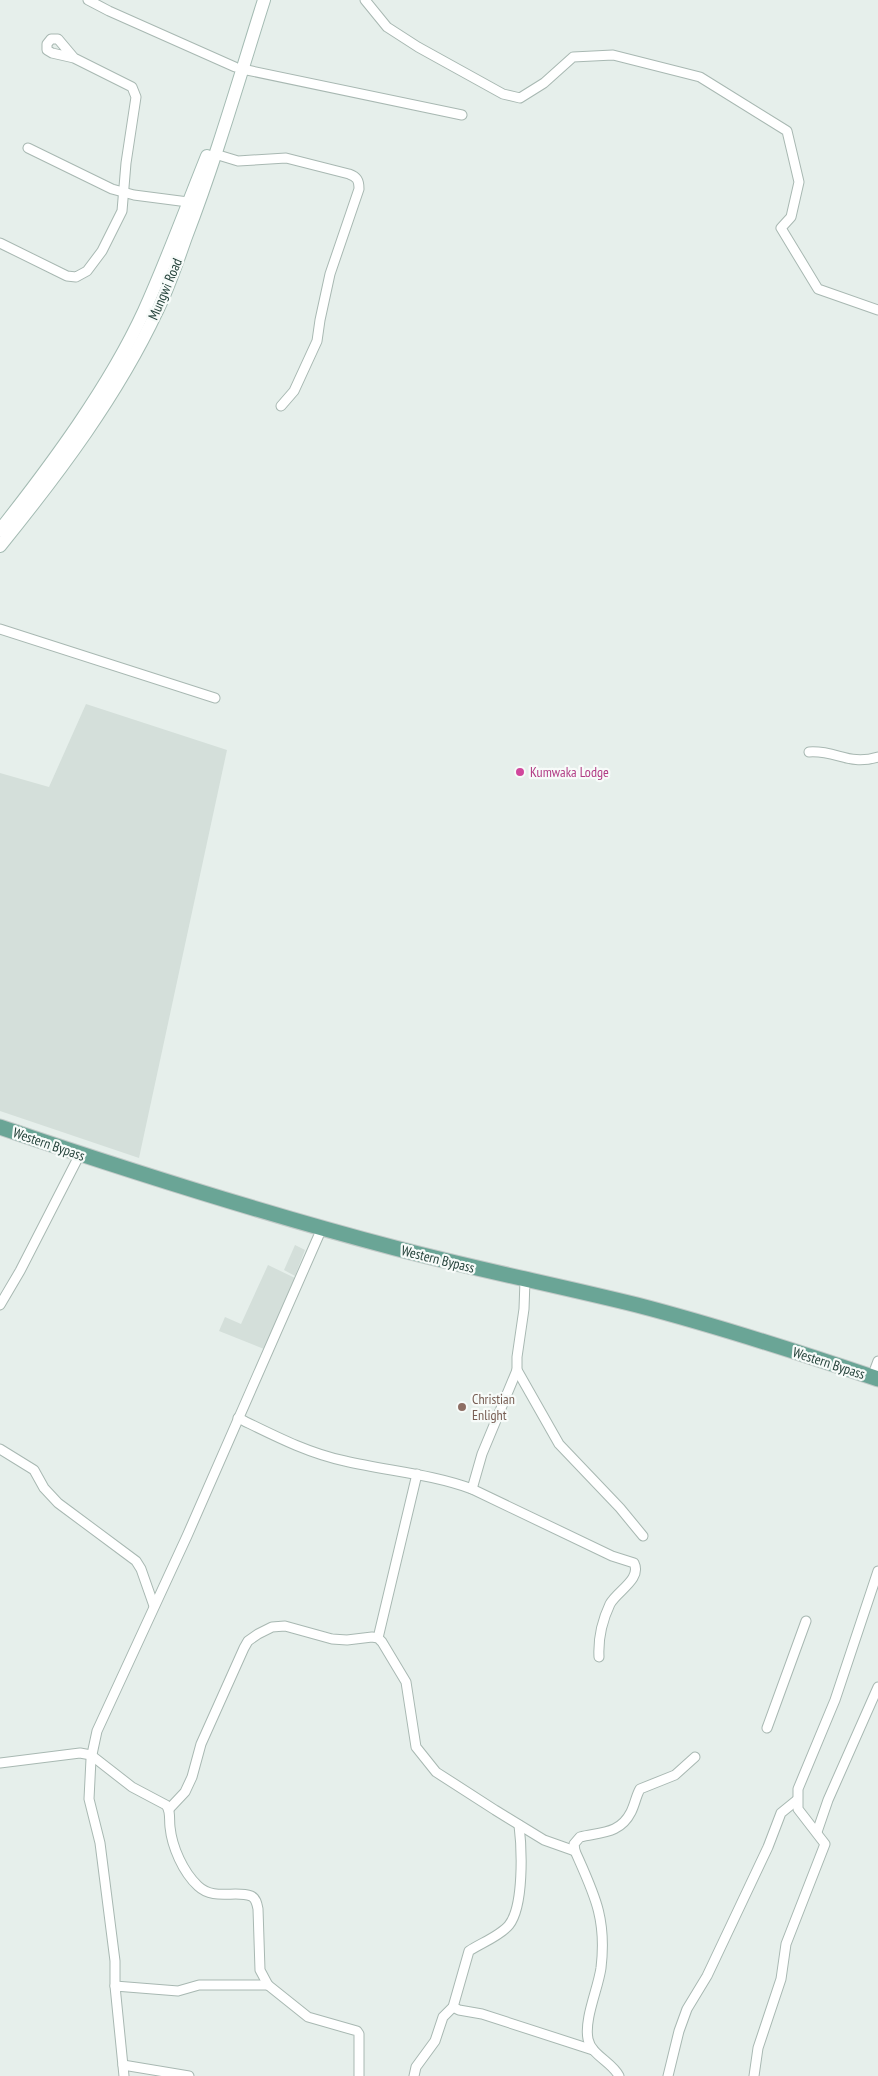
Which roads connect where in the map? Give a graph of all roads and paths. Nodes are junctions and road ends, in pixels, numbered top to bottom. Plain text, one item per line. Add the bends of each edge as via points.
1 (88, 0) edge
2 (256, 0) edge
3 (264, 0) edge
4 (365, 0) edge
5 (74, 58) dead end
6 (238, 68) junction
7 (462, 115) dead end
8 (28, 148) dead end
9 (215, 154) junction
10 (124, 193) junction
11 (188, 202) junction
12 (0, 243) edge
13 (878, 310) edge
14 (281, 406) dead end
15 (0, 530) edge
16 (0, 546) edge
17 (0, 629) edge
18 (215, 698) dead end
19 (809, 752) dead end
20 (878, 757) edge
21 (0, 1127) edge
22 (80, 1154) junction
23 (322, 1228) junction
24 (525, 1280) junction
25 (0, 1305) edge
26 (517, 1370) junction
27 (877, 1370) edge
28 (238, 1418) junction
29 (0, 1448) edge
30 (417, 1474) junction
31 (472, 1489) junction
32 (643, 1536) dead end
33 (878, 1571) edge
34 (154, 1606) junction
35 (806, 1621) dead end
36 (378, 1638) junction
37 (599, 1657) dead end
38 (878, 1687) edge
39 (767, 1728) dead end
40 (91, 1755) junction
41 (695, 1758) dead end
42 (0, 1763) edge
43 (797, 1800) junction
44 (169, 1809) junction
45 (519, 1825) junction
46 (817, 1832) junction
47 (575, 1851) junction
48 (268, 1985) junction
49 (115, 1986) junction
50 (452, 2007) junction
51 (593, 2050) junction
52 (123, 2065) junction
53 (124, 2076) edge
54 (189, 2076) edge
55 (359, 2076) edge
56 (414, 2076) edge
57 (619, 2076) edge
58 (668, 2076) edge
59 (754, 2076) edge

1 - 6 street
2 - 6 main road, Mungwi Road
3 - 6 main road, Mungwi Road
4 - 13 street via 387,27 503,94 520,98 544,83 573,57 613,55 708,82 786,131 799,182 791,217 781,228 818,289
5 - 10 street via 135,91
6 - 7 street
6 - 9 main road, Mungwi Road
6 - 11 main road, Mungwi Road
8 - 10 street
9 - 14 street via 238,161 286,158 349,174 359,182 330,274 317,341 294,391
9 - 16 main road, Mungwi Road via 168,286 128,366 54,478
10 - 11 street
10 - 12 street via 122,211 102,251 80,276 67,276
11 - 15 main road, Mungwi Road via 143,313 118,360 45,473
17 - 18 street
19 - 20 street via 819,751 864,761
21 - 22 main road, Western Bypass
22 - 23 main road, Western Bypass
22 - 25 street
23 - 24 main road, Western Bypass
23 - 28 street
24 - 26 street
24 - 27 main road, Western Bypass via 636,1305
26 - 31 street via 482,1454
26 - 32 street via 559,1444
28 - 30 street via 313,1453
28 - 34 street
29 - 34 street via 34,1470 58,1503 136,1561
30 - 31 street via 450,1480
30 - 36 street
31 - 37 street via 563,1534 634,1563 636,1573 633,1579 618,1593 606,1613 598,1645
33 - 43 street via 835,1700 798,1789
34 - 40 street via 97,1731
35 - 39 street
36 - 44 street via 332,1639 285,1626 272,1627 248,1641 201,1744 185,1792
36 - 45 street via 406,1682 413,1737 420,1753 436,1772
38 - 46 street
40 - 42 street via 80,1753
40 - 44 street
40 - 49 street via 89,1799 100,1843 115,1961
41 - 47 street via 675,1775 640,1789 625,1822 610,1833 580,1837 574,1844
43 - 46 street via 798,1809
43 - 58 street via 781,1812 708,1976 687,2009
44 - 48 street via 174,1843 184,1867 198,1886 216,1894 250,1896 256,1900 260,1970
45 - 47 street via 544,1840
45 - 50 street via 522,1865 516,1911 508,1926 469,1951
46 - 59 street via 825,1844 786,1944 781,1979 758,2048
47 - 51 street via 597,1901 602,1922 601,1967 588,2026
48 - 49 street via 199,1985 178,1991
48 - 55 street via 308,2017 357,2031
49 - 52 street
50 - 51 street
50 - 56 street via 443,2017 435,2040
51 - 57 street via 614,2067
52 - 53 street
52 - 54 street

